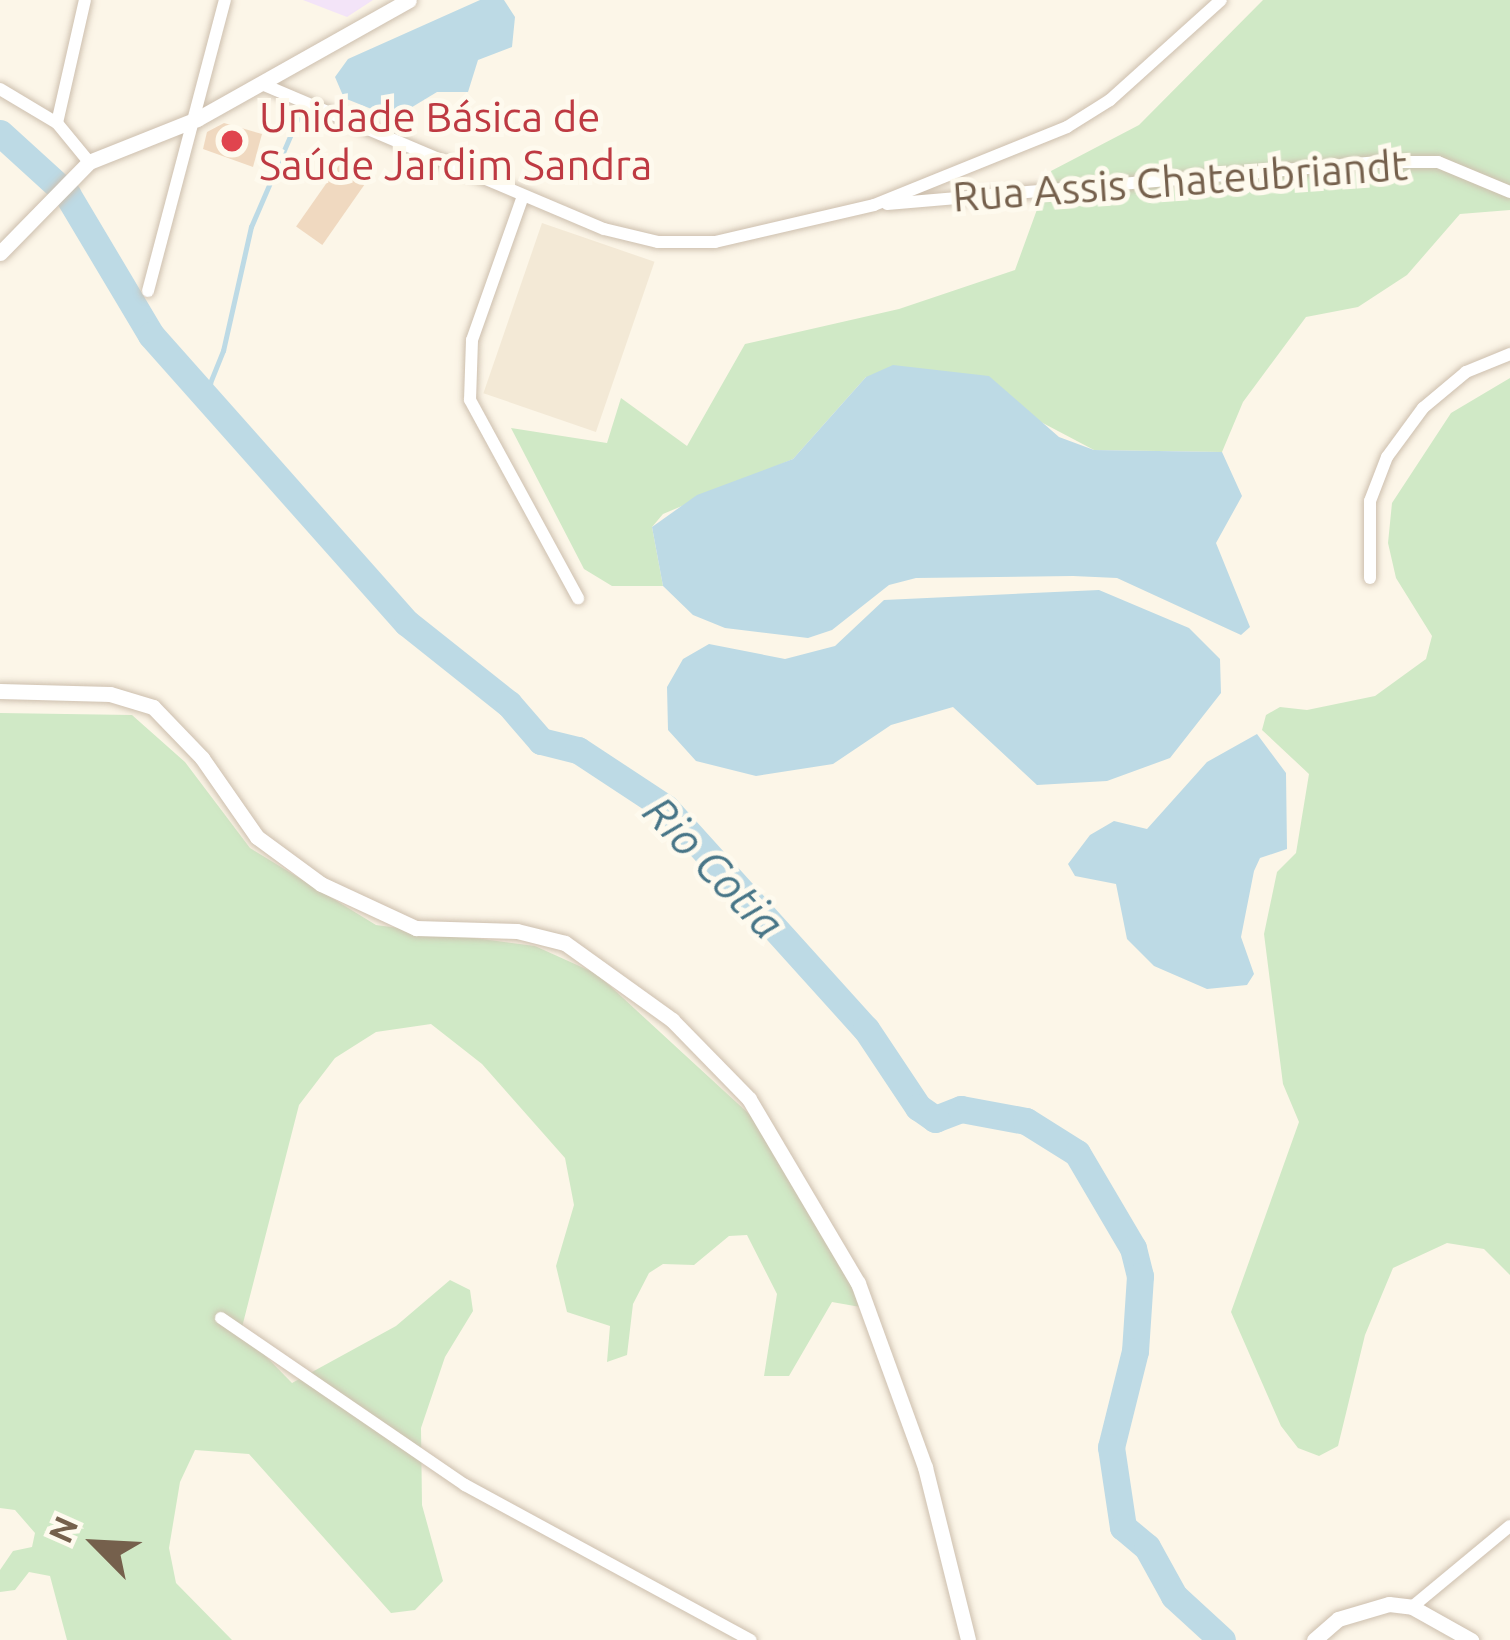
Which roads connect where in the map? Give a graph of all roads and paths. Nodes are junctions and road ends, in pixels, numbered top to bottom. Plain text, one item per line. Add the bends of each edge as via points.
1 (85, 0) edge
2 (225, 0) edge
3 (409, 0) edge
4 (1222, 0) edge
5 (262, 84) junction
6 (0, 89) edge
7 (197, 119) junction
8 (57, 123) junction
9 (89, 162) junction
10 (1510, 192) edge
11 (523, 196) junction
12 (874, 205) junction
13 (0, 253) edge
14 (148, 291) dead end
15 (1510, 354) edge
16 (1370, 578) dead end
17 (578, 598) dead end
18 (0, 691) edge
19 (221, 1318) dead end
20 (1510, 1526) edge
21 (1412, 1607) junction
22 (751, 1640) edge
23 (968, 1640) edge
24 (1314, 1640) edge
25 (1471, 1640) edge

1 - 8 street
2 - 7 street
3 - 5 street
4 - 12 street via 1110,100 1067,127
5 - 7 street
5 - 11 street
6 - 8 street
7 - 9 street
7 - 14 street
8 - 9 street
9 - 13 street
10 - 12 street, Rua Assis Chateubriandt via 1438,163 1379,162
11 - 12 street via 658,242 715,242
11 - 17 street via 472,340 470,400
15 - 16 street via 1466,372 1424,408 1387,457 1365,536
18 - 23 street via 110,694 152,707 202,758 257,837 321,884 416,928 517,931 565,943 672,1020 749,1099 858,1282 925,1467
19 - 22 street via 465,1485
20 - 21 street
21 - 24 street via 1366,1607
21 - 25 street

